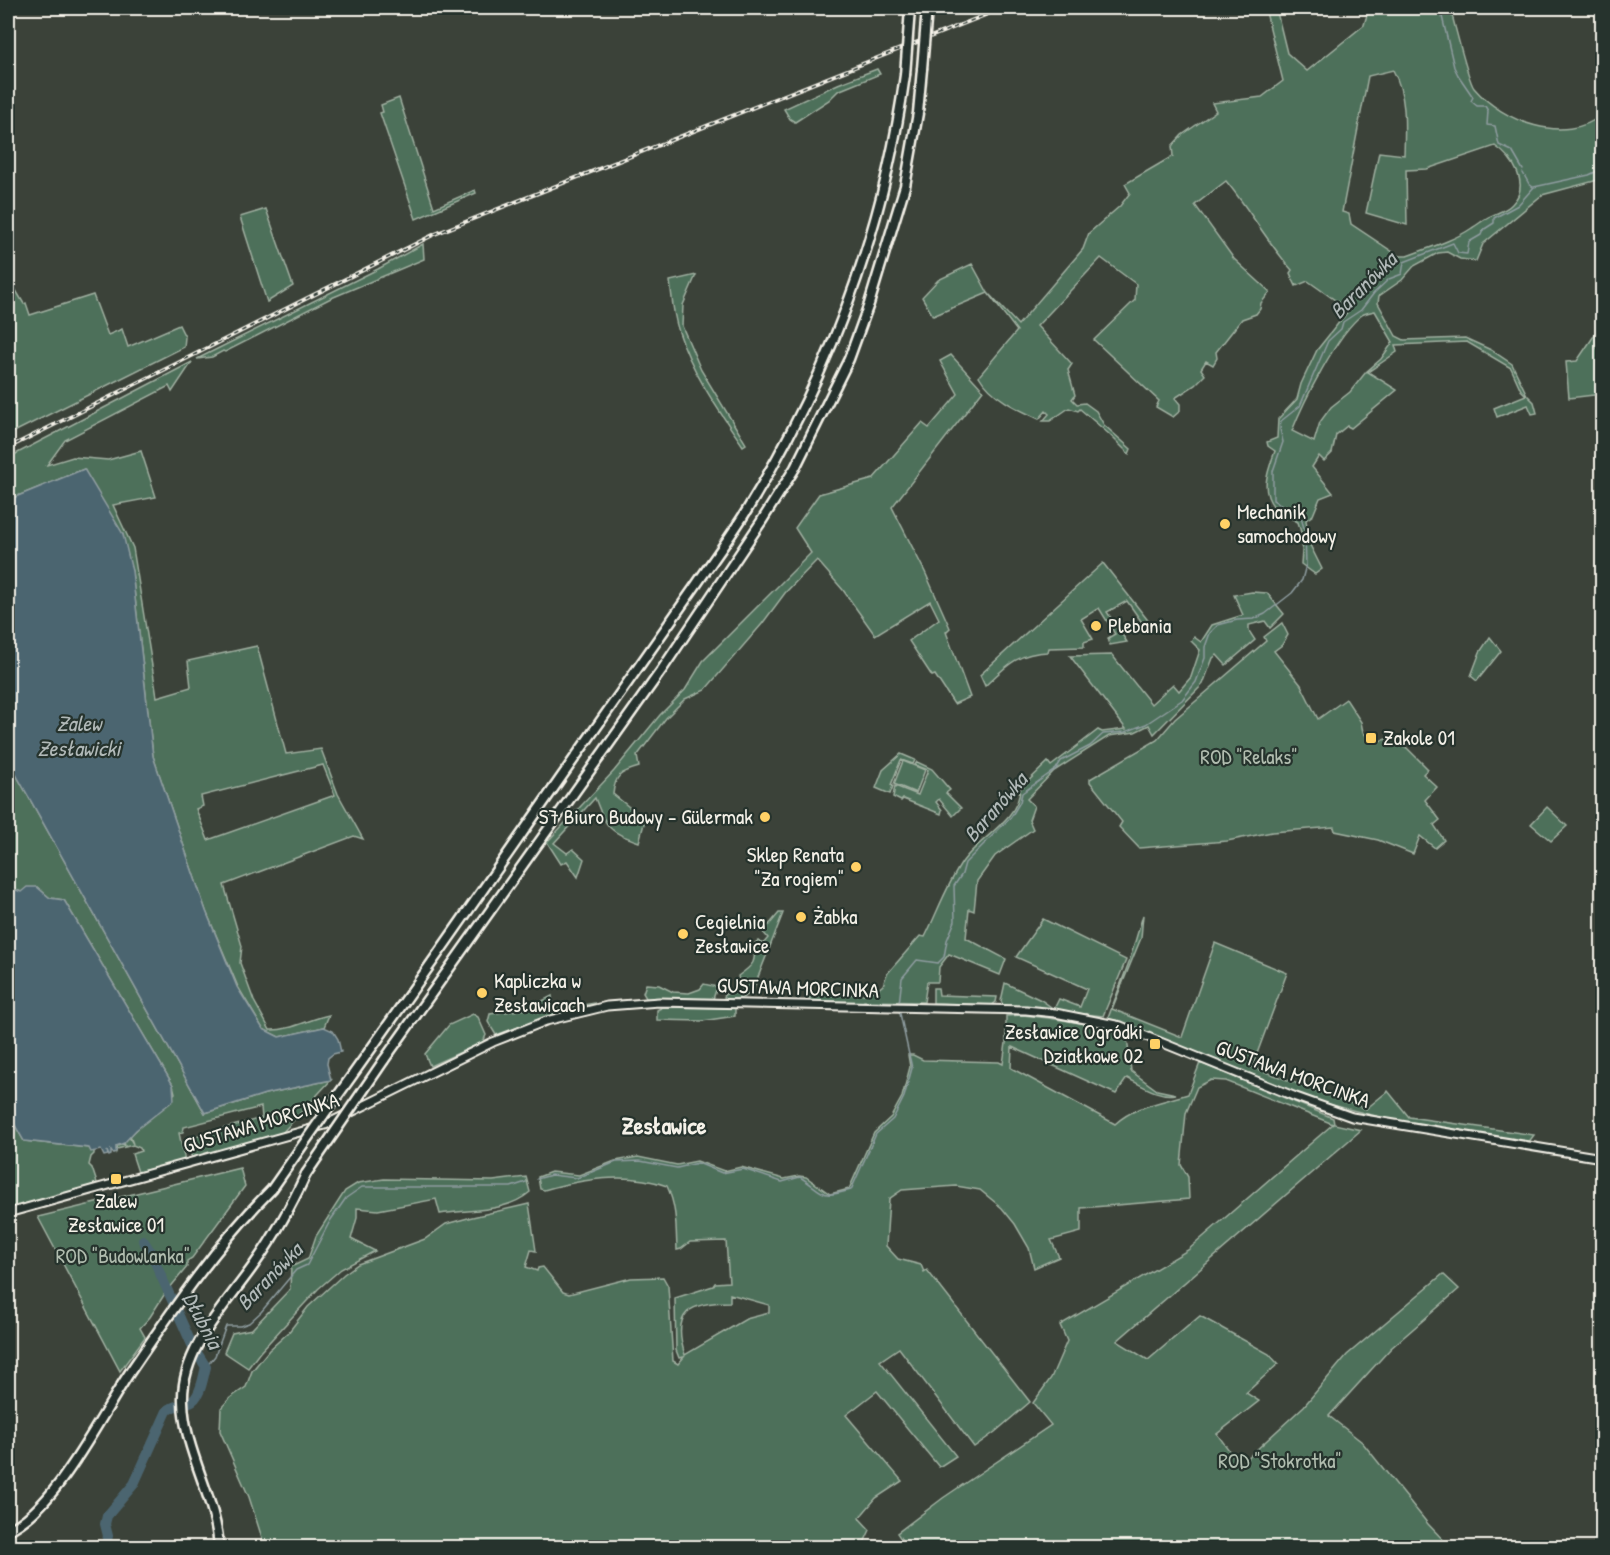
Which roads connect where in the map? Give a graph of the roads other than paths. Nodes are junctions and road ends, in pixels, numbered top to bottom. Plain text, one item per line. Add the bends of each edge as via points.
1 (910, 8) edge
2 (927, 8) edge
3 (1602, 1158) edge
4 (8, 1213) edge
5 (8, 1530) edge
6 (219, 1548) edge

1 - 5 highway, bridge via 896,137 854,289 829,352 746,511 272,1189 207,1262 109,1404 70,1470 34,1513
2 - 6 highway, bridge via 913,148 904,186 849,359 795,468 663,668 306,1174 283,1219 198,1344 183,1385 183,1401 188,1436 215,1520
3 - 4 street, GUSTAWA MORCINKA via 1352,1117 1101,1021 1026,1010 669,1001 624,1004 546,1021 493,1042 325,1125

